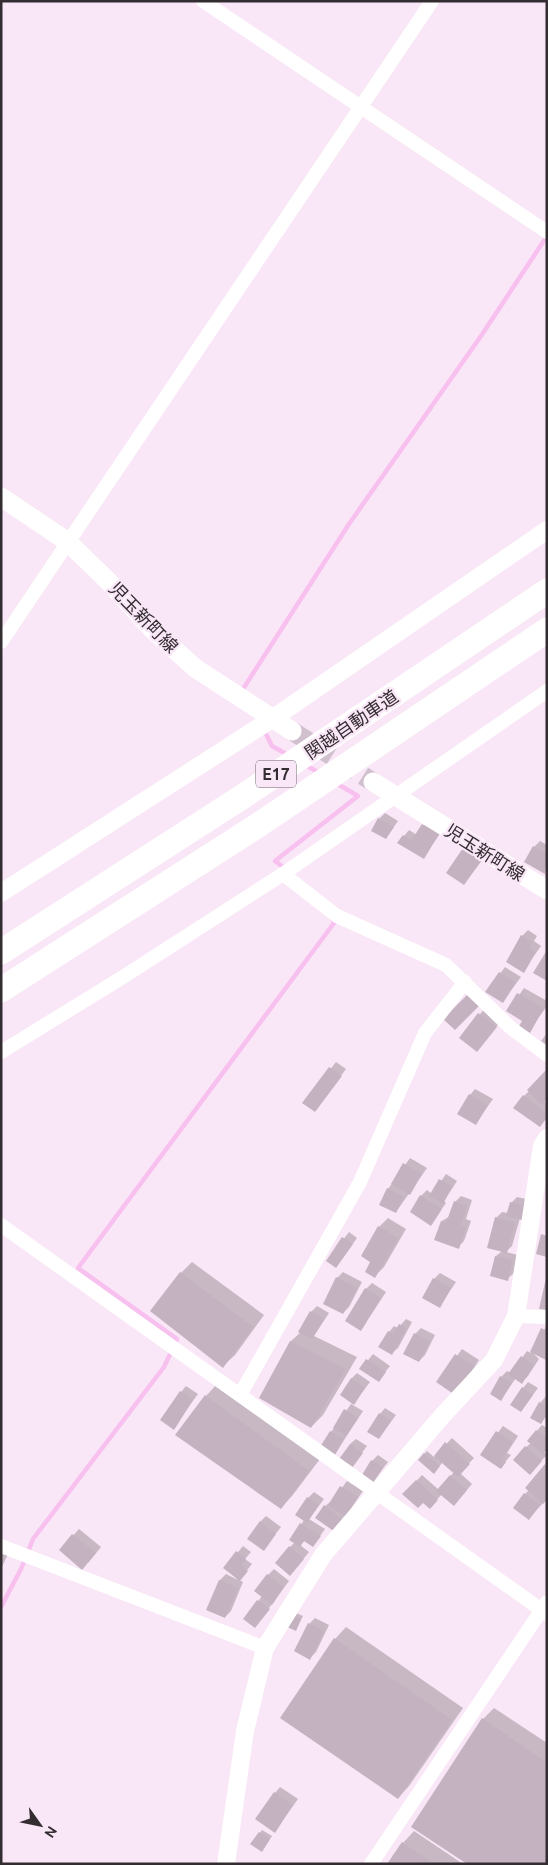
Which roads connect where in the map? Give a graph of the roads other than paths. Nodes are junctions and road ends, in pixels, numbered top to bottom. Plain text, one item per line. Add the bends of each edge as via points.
1 (203, 1) edge
2 (432, 1) edge
3 (361, 107) junction
4 (547, 232) edge
5 (1, 497) edge
6 (547, 530) edge
7 (68, 542) junction
8 (547, 591) edge
9 (547, 630) edge
10 (1, 642) edge
11 (547, 691) edge
12 (272, 719) junction
13 (292, 731) tunnel mouth
14 (373, 782) tunnel mouth
15 (394, 795) junction
16 (283, 874) junction
17 (547, 890) edge
18 (1, 893) edge
19 (1, 952) edge
20 (465, 982) junction
21 (1, 990) edge
22 (1, 1052) edge
23 (547, 1055) edge
24 (547, 1138) edge
25 (2, 1228) edge
26 (516, 1316) junction
27 (547, 1317) edge
28 (240, 1395) junction
29 (377, 1494) junction
30 (1, 1546) edge
31 (545, 1609) edge
32 (265, 1648) junction
33 (226, 1864) edge
34 (371, 1864) edge

1 - 3 street
2 - 3 street
3 - 4 street
3 - 7 street
5 - 7 main road, 児玉新町線
6 - 12 street
7 - 10 street
7 - 12 main road, 児玉新町線 via 194,668
8 - 19 highway, 関越自動車道 / E17 via 233,803
9 - 21 highway, 関越自動車道 / E17 via 260,824
11 - 15 street
12 - 13 main road, 児玉新町線
12 - 18 street
14 - 15 main road, 児玉新町線
15 - 16 street
15 - 17 main road, 児玉新町線
16 - 20 street via 337,916 446,965
16 - 22 street
20 - 23 street via 511,1028
20 - 28 street via 425,1033 360,1182
24 - 26 street via 542,1146
25 - 28 street
26 - 27 street
26 - 29 street via 494,1360
28 - 29 street
29 - 31 street
29 - 32 street via 323,1555
30 - 32 street
31 - 34 street
32 - 33 street via 245,1731

